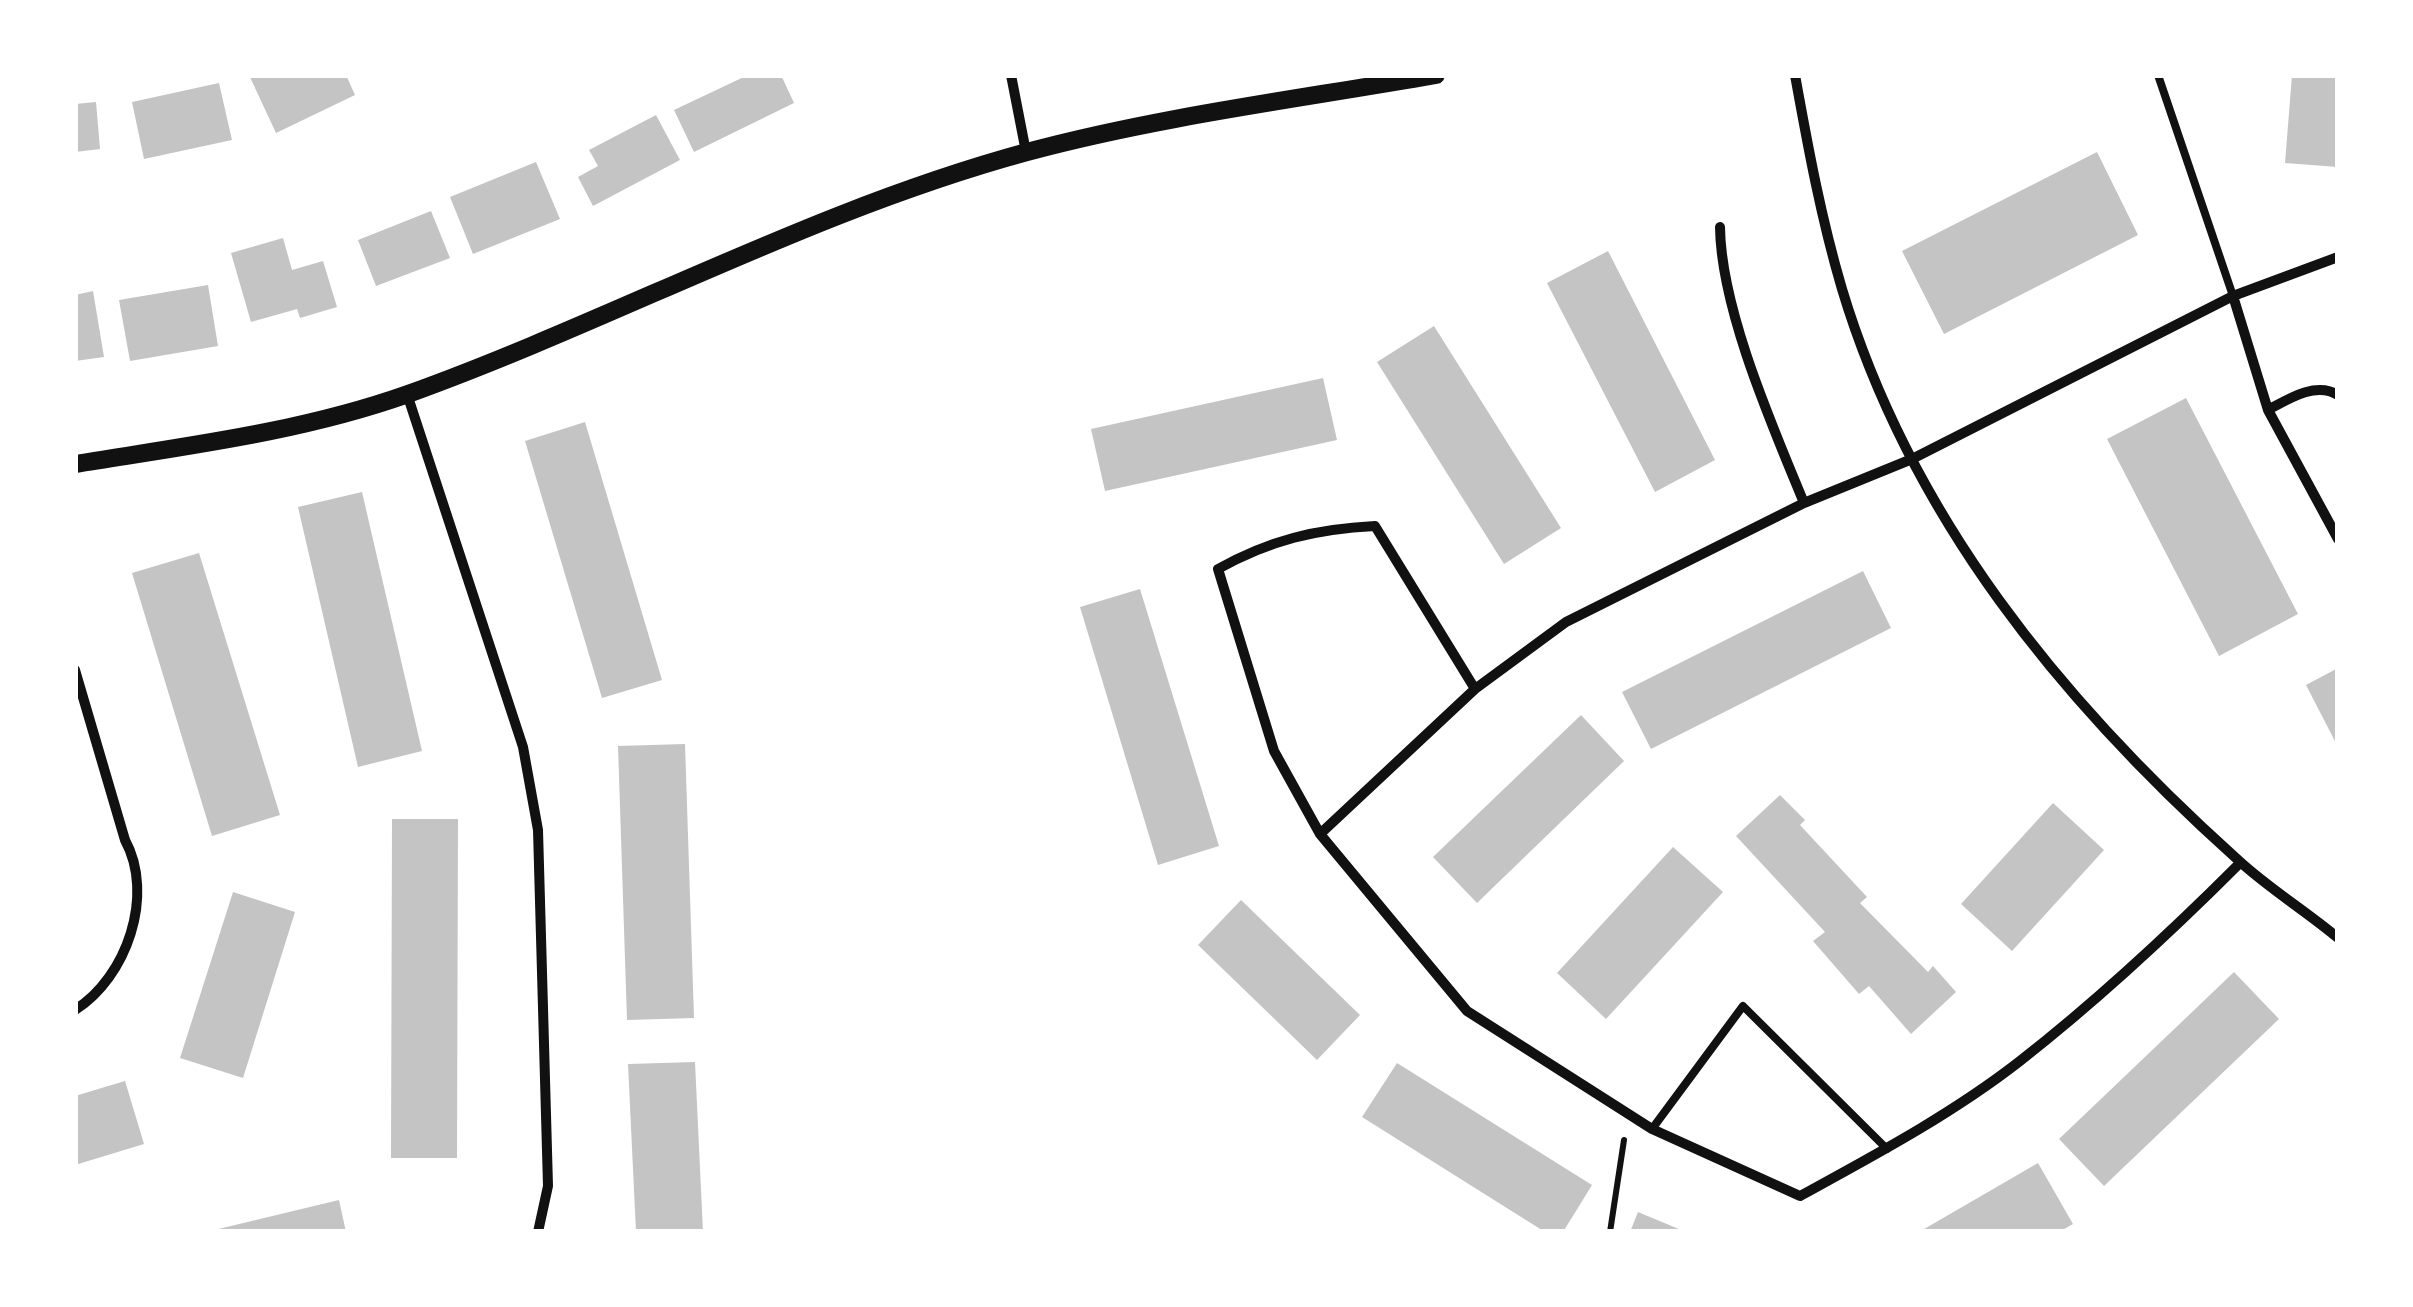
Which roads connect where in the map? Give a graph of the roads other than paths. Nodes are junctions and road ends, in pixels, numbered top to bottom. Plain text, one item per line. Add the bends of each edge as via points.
1 (1011, 75) edge
2 (1436, 75) edge
3 (1795, 75) edge
4 (2158, 75) edge
5 (1026, 152) junction
6 (1720, 227) dead end
7 (2338, 256) edge
8 (2233, 296) junction
9 (407, 394) junction
10 (2338, 394) edge
11 (2268, 410) junction
12 (1912, 459) junction
13 (75, 464) edge
14 (1804, 502) junction
15 (2338, 539) edge
16 (75, 670) edge
17 (1475, 689) junction
18 (1320, 834) junction
19 (2240, 862) junction
20 (2338, 938) edge
21 (75, 1010) edge
22 (1652, 1129) junction
23 (1887, 1149) junction
24 (538, 1232) edge

1 - 5 street
2 - 5 street
3 - 12 street via 1818,206 1843,292
4 - 8 lane
5 - 9 street via 870,206
6 - 14 street via 1720,262
7 - 8 street
8 - 11 street
8 - 12 street
9 - 13 street via 320,420
9 - 24 street via 524,747 538,830 548,1186
10 - 11 street via 2298,393
11 - 15 street
12 - 14 street
12 - 19 street via 1982,580 2032,648 2100,727
14 - 17 street via 1566,622
16 - 21 street via 138,865 139,890 118,965 92,1000
17 - 18 street
17 - 18 street via 1376,526 1316,529 1260,546 1218,570 1274,751
18 - 22 street via 1466,1011
19 - 20 street
19 - 23 street via 2159,944 2020,1062
22 - 23 street via 1800,1196
22 - 23 lane via 1743,1006

